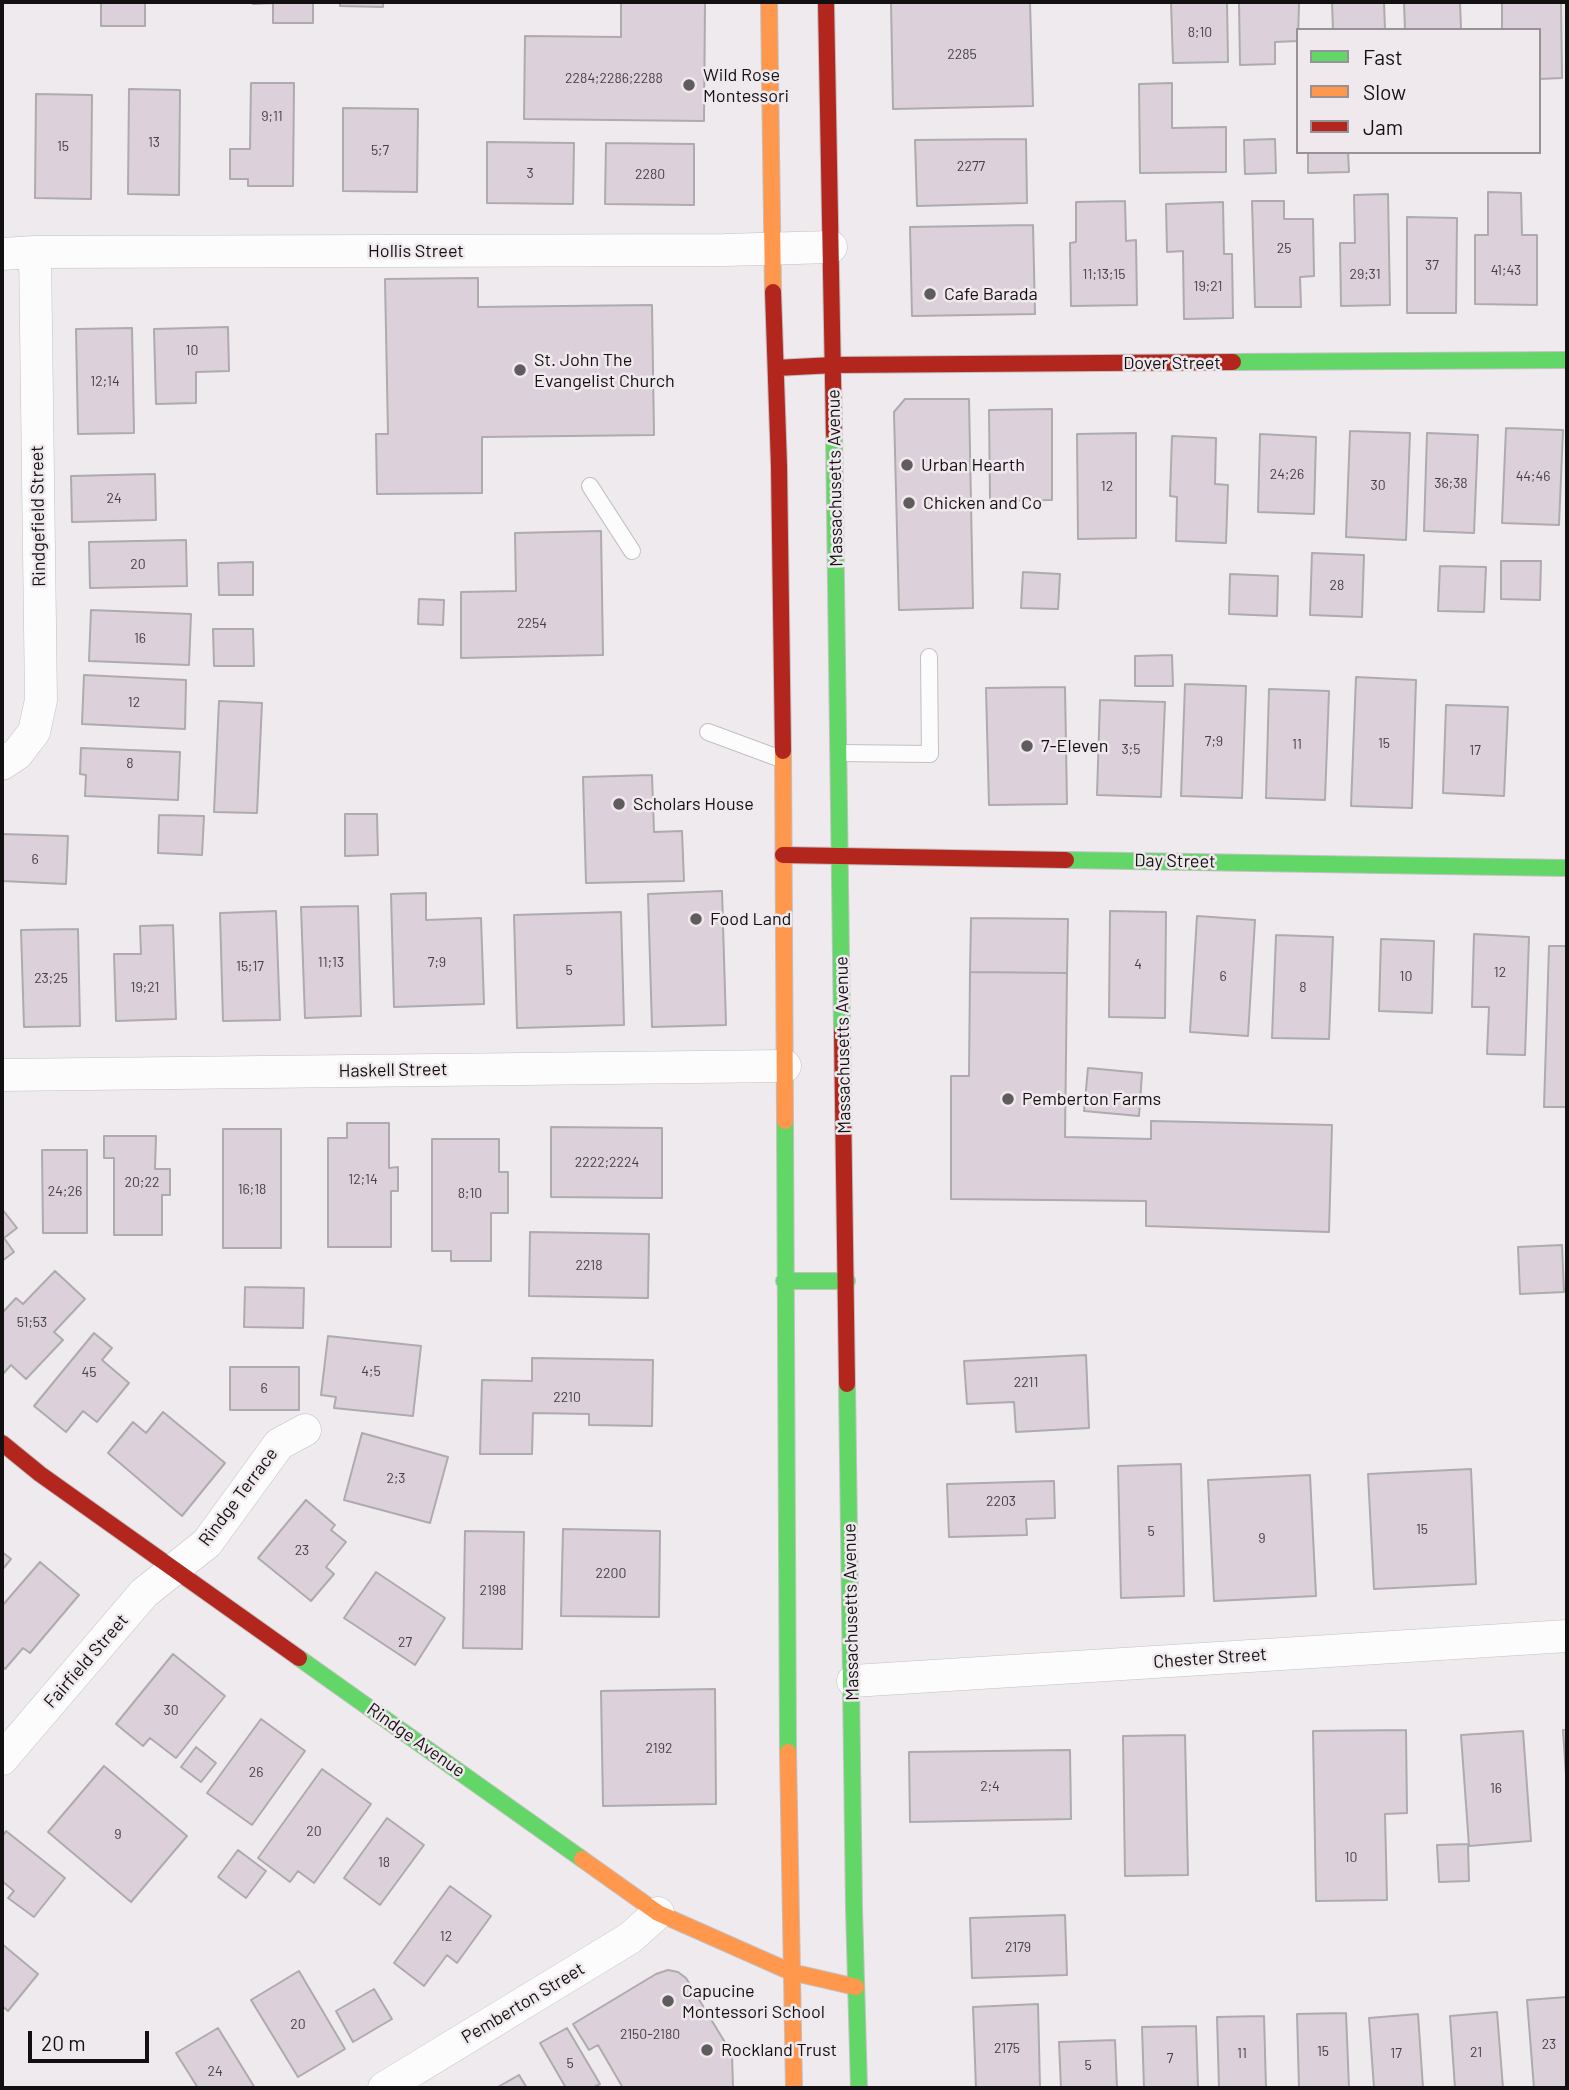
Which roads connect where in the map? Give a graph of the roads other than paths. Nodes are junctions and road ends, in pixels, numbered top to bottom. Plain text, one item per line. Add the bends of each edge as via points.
1 (769, 2) edge
2 (826, 2) edge
3 (831, 247) junction
4 (773, 249) junction
5 (35, 252) junction
6 (2, 254) edge
7 (1567, 360) edge
8 (834, 365) junction
9 (776, 368) junction
10 (590, 486) dead end
11 (632, 551) dead end
12 (929, 657) dead end
13 (708, 732) dead end
14 (839, 753) junction
15 (783, 760) junction
16 (2, 764) edge
17 (783, 855) junction
18 (840, 856) junction
19 (1567, 868) edge
20 (785, 1066) junction
21 (2, 1075) edge
22 (784, 1281) junction
23 (846, 1281) junction
24 (305, 1430) dead end
25 (2, 1443) edge
26 (175, 1569) junction
27 (1567, 1636) edge
28 (853, 1681) junction
29 (2, 1759) edge
30 (658, 1913) junction
31 (791, 1972) junction
32 (856, 1987) junction
33 (384, 2088) edge
34 (794, 2088) edge
35 (859, 2088) edge

1 - 4 main road
2 - 3 main road, Massachusetts Avenue
3 - 4 street, Hollis Street
3 - 8 main road, Massachusetts Avenue
4 - 5 street, Hollis Street
4 - 9 main road
5 - 6 street, Hollis Street
5 - 16 street, Rindgefield Street via 41,700 34,733
7 - 8 main road, Dover Street
8 - 9 main road, Dover Street
8 - 14 main road, Massachusetts Avenue
9 - 15 main road
10 - 11 lane
12 - 14 lane via 930,754
13 - 15 lane
14 - 18 main road, Massachusetts Avenue
15 - 17 main road
17 - 18 main road, Day Street
17 - 20 main road
18 - 19 main road, Day Street
18 - 23 main road, Massachusetts Avenue
20 - 21 street, Haskell Street
20 - 22 main road
22 - 23 main road
22 - 31 main road
23 - 28 main road, Massachusetts Avenue
24 - 26 street, Rindge Terrace via 279,1444 207,1543
25 - 26 main road, Rindge Avenue
26 - 29 street, Fairfield Street via 144,1593
26 - 30 main road, Rindge Avenue
27 - 28 street, Chester Street
28 - 32 main road, Massachusetts Avenue
30 - 31 main road, Rindge Avenue
30 - 33 street, Pemberton Street via 631,1938
31 - 32 main road, Rindge Avenue
31 - 34 main road
32 - 35 main road, Massachusetts Avenue

